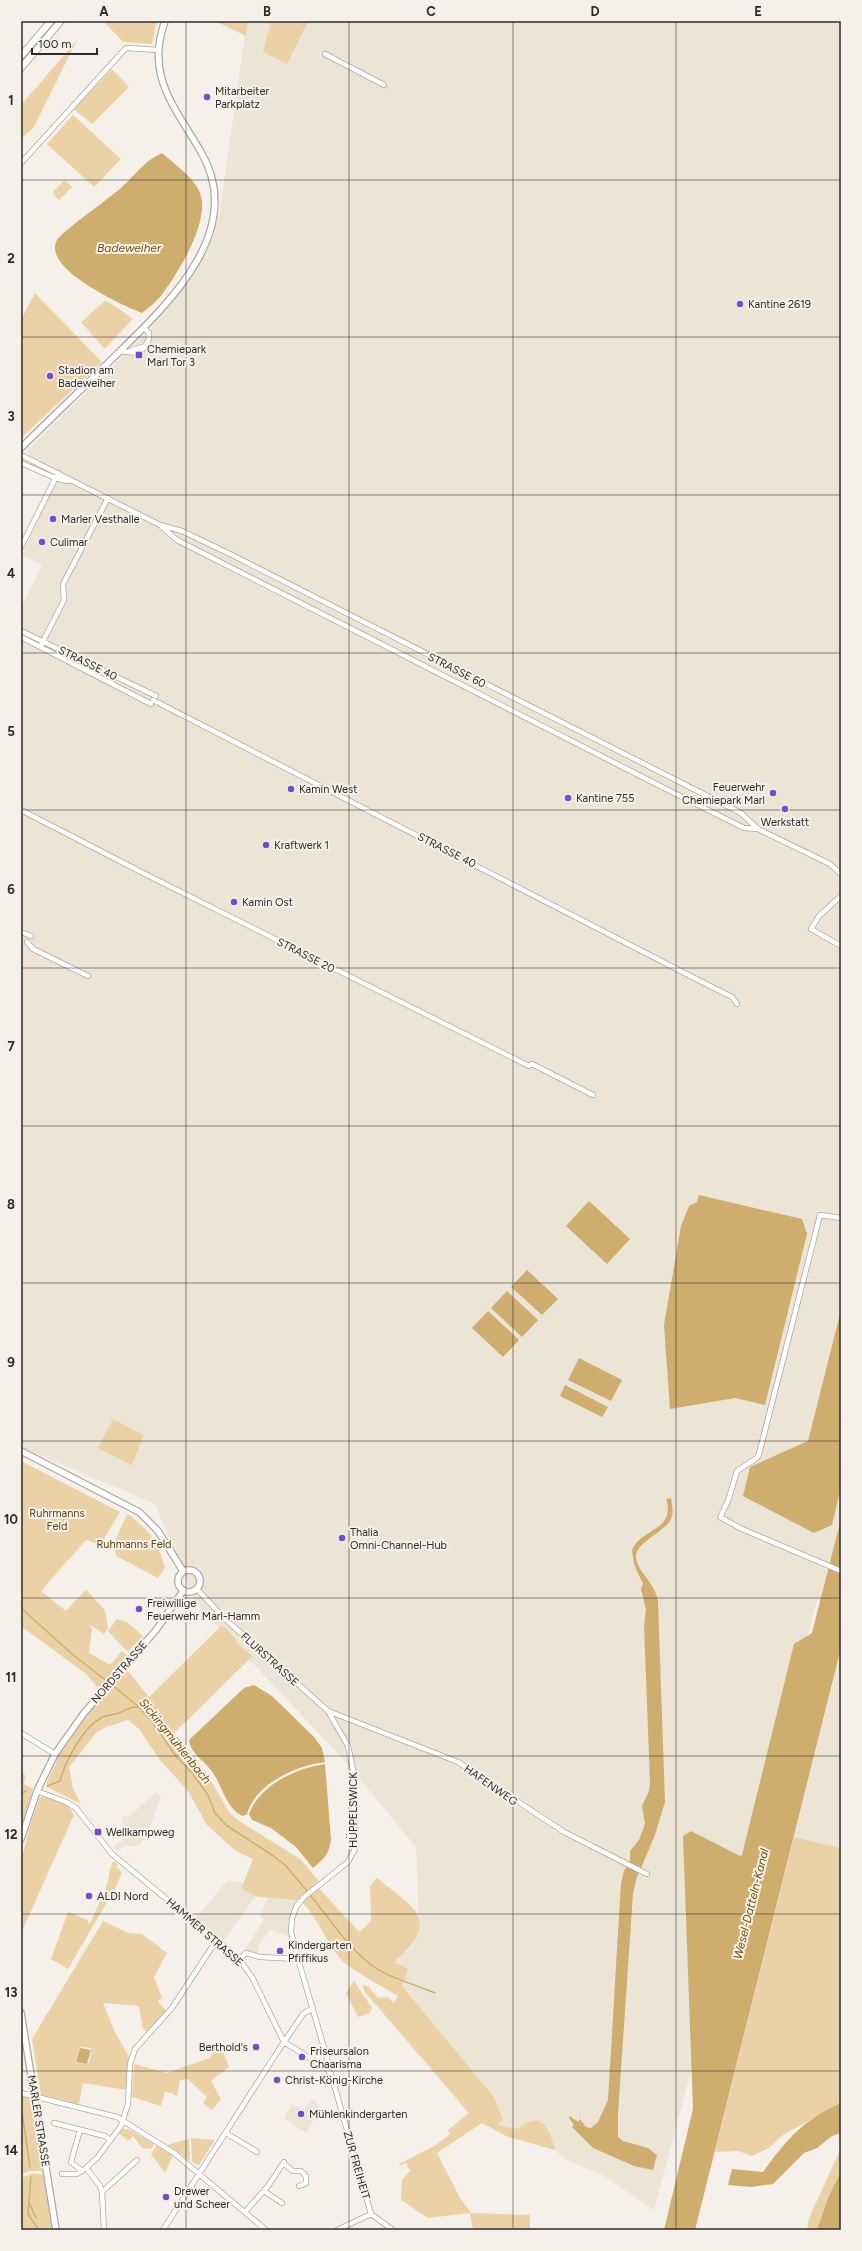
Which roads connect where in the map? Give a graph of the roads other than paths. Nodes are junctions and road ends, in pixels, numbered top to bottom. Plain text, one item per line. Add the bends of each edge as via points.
1 (51, 21) edge
2 (61, 21) edge
3 (165, 21) edge
4 (159, 50) junction
5 (326, 54) dead end
6 (21, 56) edge
7 (21, 68) edge
8 (384, 85) dead end
9 (21, 163) edge
10 (144, 328) junction
11 (123, 351) junction
12 (21, 448) edge
13 (21, 455) edge
14 (21, 463) edge
15 (58, 473) junction
16 (55, 478) junction
17 (74, 482) junction
18 (108, 498) junction
19 (160, 525) junction
20 (21, 547) edge
21 (21, 631) edge
22 (21, 637) edge
23 (43, 640) junction
24 (40, 647) junction
25 (153, 700) junction
26 (21, 810) edge
27 (758, 829) junction
28 (841, 874) edge
29 (841, 896) edge
30 (21, 932) edge
31 (31, 936) dead end
32 (27, 942) dead end
33 (841, 946) edge
34 (88, 976) dead end
35 (737, 1004) dead end
36 (593, 1095) dead end
37 (841, 1218) edge
38 (21, 1451) edge
39 (183, 1571) junction
40 (841, 1571) edge
41 (197, 1589) junction
42 (183, 1591) junction
43 (328, 1711) junction
44 (21, 1734) edge
45 (55, 1754) junction
46 (37, 1791) junction
47 (21, 1839) edge
48 (647, 1874) dead end
49 (216, 1941) junction
50 (239, 1959) junction
51 (298, 1959) junction
52 (313, 2008) junction
53 (21, 2013) edge
54 (284, 2042) junction
55 (326, 2068) junction
56 (21, 2093) edge
57 (35, 2096) junction
58 (123, 2122) junction
59 (54, 2123) dead end
60 (80, 2130) junction
61 (226, 2133) junction
62 (110, 2140) junction
63 (257, 2152) dead end
64 (137, 2160) dead end
65 (84, 2170) junction
66 (200, 2173) junction
67 (62, 2174) dead end
68 (299, 2186) dead end
69 (264, 2191) junction
70 (102, 2192) junction
71 (282, 2203) dead end
72 (245, 2212) junction
73 (371, 2214) junction
74 (56, 2230) edge
75 (104, 2230) edge
76 (163, 2230) edge
77 (266, 2230) edge
78 (337, 2230) edge
79 (393, 2230) edge

1 - 6 highway
2 - 7 highway
3 - 4 main road
4 - 9 street via 126,48
4 - 10 main road via 163,86 173,108 207,163 215,204 209,236 194,265 168,302
5 - 8 street
10 - 11 main road
10 - 11 street via 149,336 146,346 138,353
11 - 12 main road
13 - 15 street
14 - 16 street
15 - 16 street
15 - 17 street
16 - 17 street
16 - 20 street
17 - 18 street, STRASSE 60
18 - 19 street, STRASSE 60
18 - 23 street via 63,584 64,600
19 - 27 street, STRASSE 60 via 195,537 741,813
19 - 27 street via 183,543 701,807 744,828
21 - 23 street, STRASSE 40
22 - 24 street
23 - 24 street
23 - 25 street, STRASSE 40
24 - 25 street
25 - 35 street, STRASSE 40 via 732,997
26 - 36 street, STRASSE 20 via 529,1066 532,1064
27 - 28 street, STRASSE 60 via 825,862
29 - 33 street via 811,929
30 - 31 street
32 - 34 street via 33,949
37 - 40 street via 820,1215 759,1454 737,1471 720,1518
38 - 39 main road via 139,1512 158,1531
39 - 41 main road via 191,1570 198,1574 200,1581
39 - 42 main road via 177,1581
41 - 42 main road
41 - 43 street, FLURSTRASSE via 224,1618
42 - 45 main road, NORDSTRASSE via 156,1630 102,1691
43 - 48 street, HAFENWEG via 458,1762 564,1832
43 - 51 street, HÜPPELSWICK via 345,1739 351,1759 354,1849 348,1862 304,1897 296,1907 291,1925 292,1940
44 - 45 street
45 - 46 main road
46 - 47 main road
46 - 49 street, HAMMER STRASSE via 76,1808 112,1854
49 - 50 street, HAMMER STRASSE
49 - 58 street via 172,2008 135,2049 130,2064 128,2104
50 - 51 street via 246,1953 260,1957
50 - 54 street, HAMMER STRASSE via 252,1977
51 - 52 street, HÜPPELSWICK
52 - 54 street via 303,2014
52 - 55 street, ZUR FREIHEIT via 327,2058
53 - 57 main road, MARLER STRASSE
54 - 55 street
54 - 61 street
55 - 73 street, ZUR FREIHEIT via 331,2074
56 - 57 street
57 - 58 street via 117,2117
57 - 74 main road, MARLER STRASSE
58 - 62 street
58 - 66 street via 153,2139
59 - 60 street
60 - 62 street via 105,2136
60 - 65 street via 71,2162
61 - 63 street
61 - 66 street
62 - 65 street
64 - 70 street
65 - 67 street via 77,2174
65 - 70 street via 100,2186
66 - 72 street
66 - 76 street
68 - 69 street via 307,2182 305,2174 293,2171 284,2163
69 - 71 street
69 - 72 street
70 - 75 street
72 - 77 street
73 - 78 street
73 - 79 street, ZUR FREIHEIT

